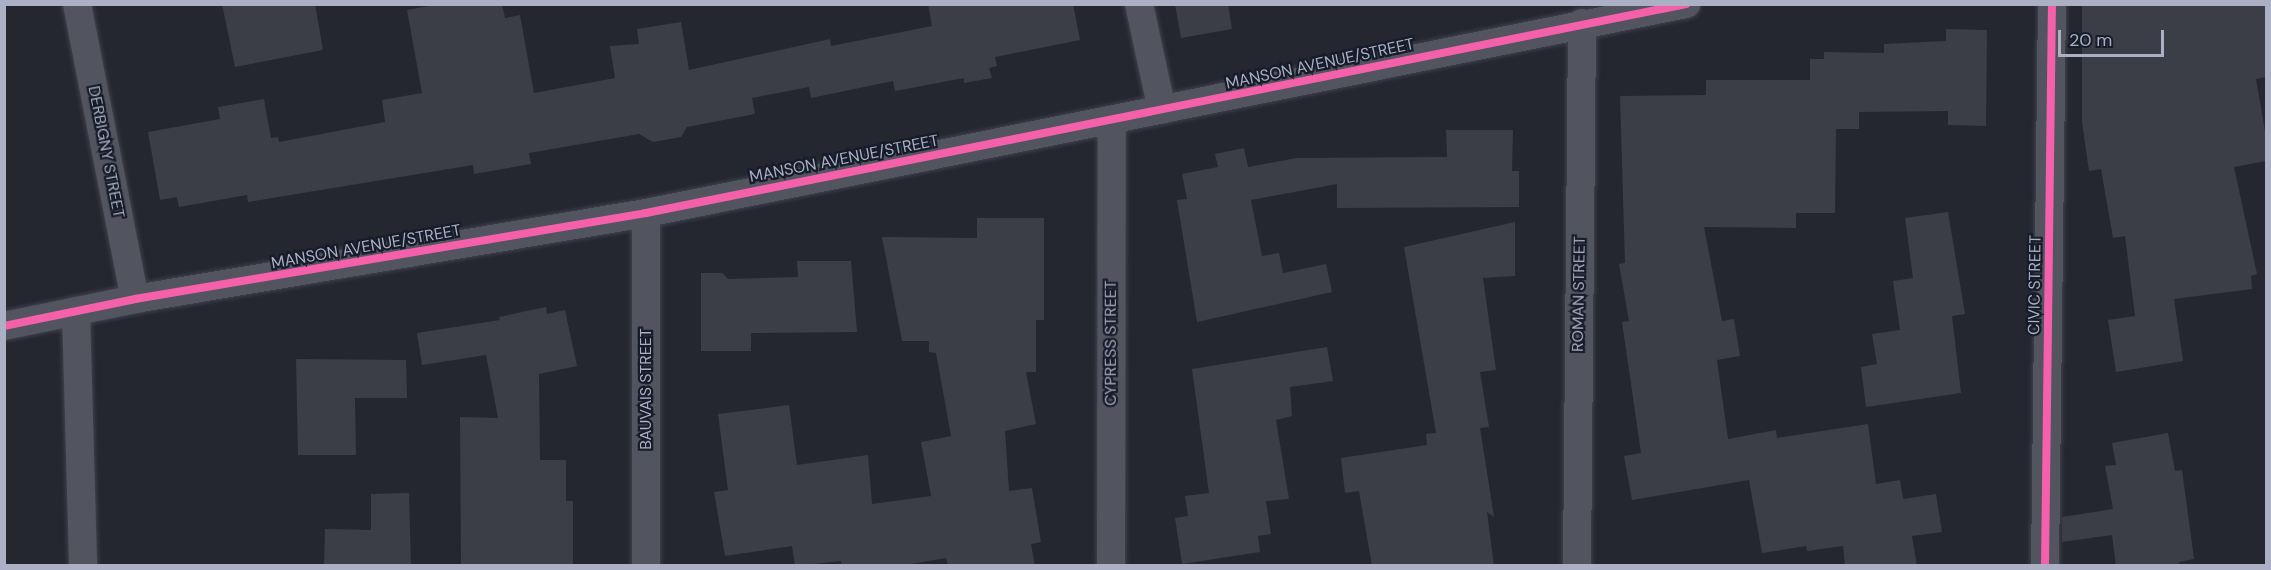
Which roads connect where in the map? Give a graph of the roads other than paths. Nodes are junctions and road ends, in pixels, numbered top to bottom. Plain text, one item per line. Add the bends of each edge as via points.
1 (77, 4) edge
2 (1139, 4) edge
3 (1686, 4) edge
4 (2052, 4) edge
5 (1582, 23) junction
6 (1162, 110) junction
7 (1112, 120) junction
8 (646, 213) junction
9 (135, 299) junction
10 (76, 311) junction
11 (4, 326) edge
12 (83, 566) edge
13 (646, 566) edge
14 (1111, 566) edge
15 (1577, 566) edge
16 (2045, 566) edge

1 - 9 street, DERBIGNY STREET
2 - 6 street
3 - 5 street, MANSON AVENUE/STREET
4 - 16 street, CIVIC STREET
5 - 6 street, MANSON AVENUE/STREET
5 - 15 street, ROMAN STREET
6 - 7 street, MANSON AVENUE/STREET
7 - 8 street, MANSON AVENUE/STREET
7 - 14 street, CYPRESS STREET
8 - 9 street, MANSON AVENUE/STREET
8 - 13 street, BAUVAIS STREET
9 - 10 street, MANSON AVENUE/STREET
10 - 11 street, MANSON AVENUE/STREET
10 - 12 street

